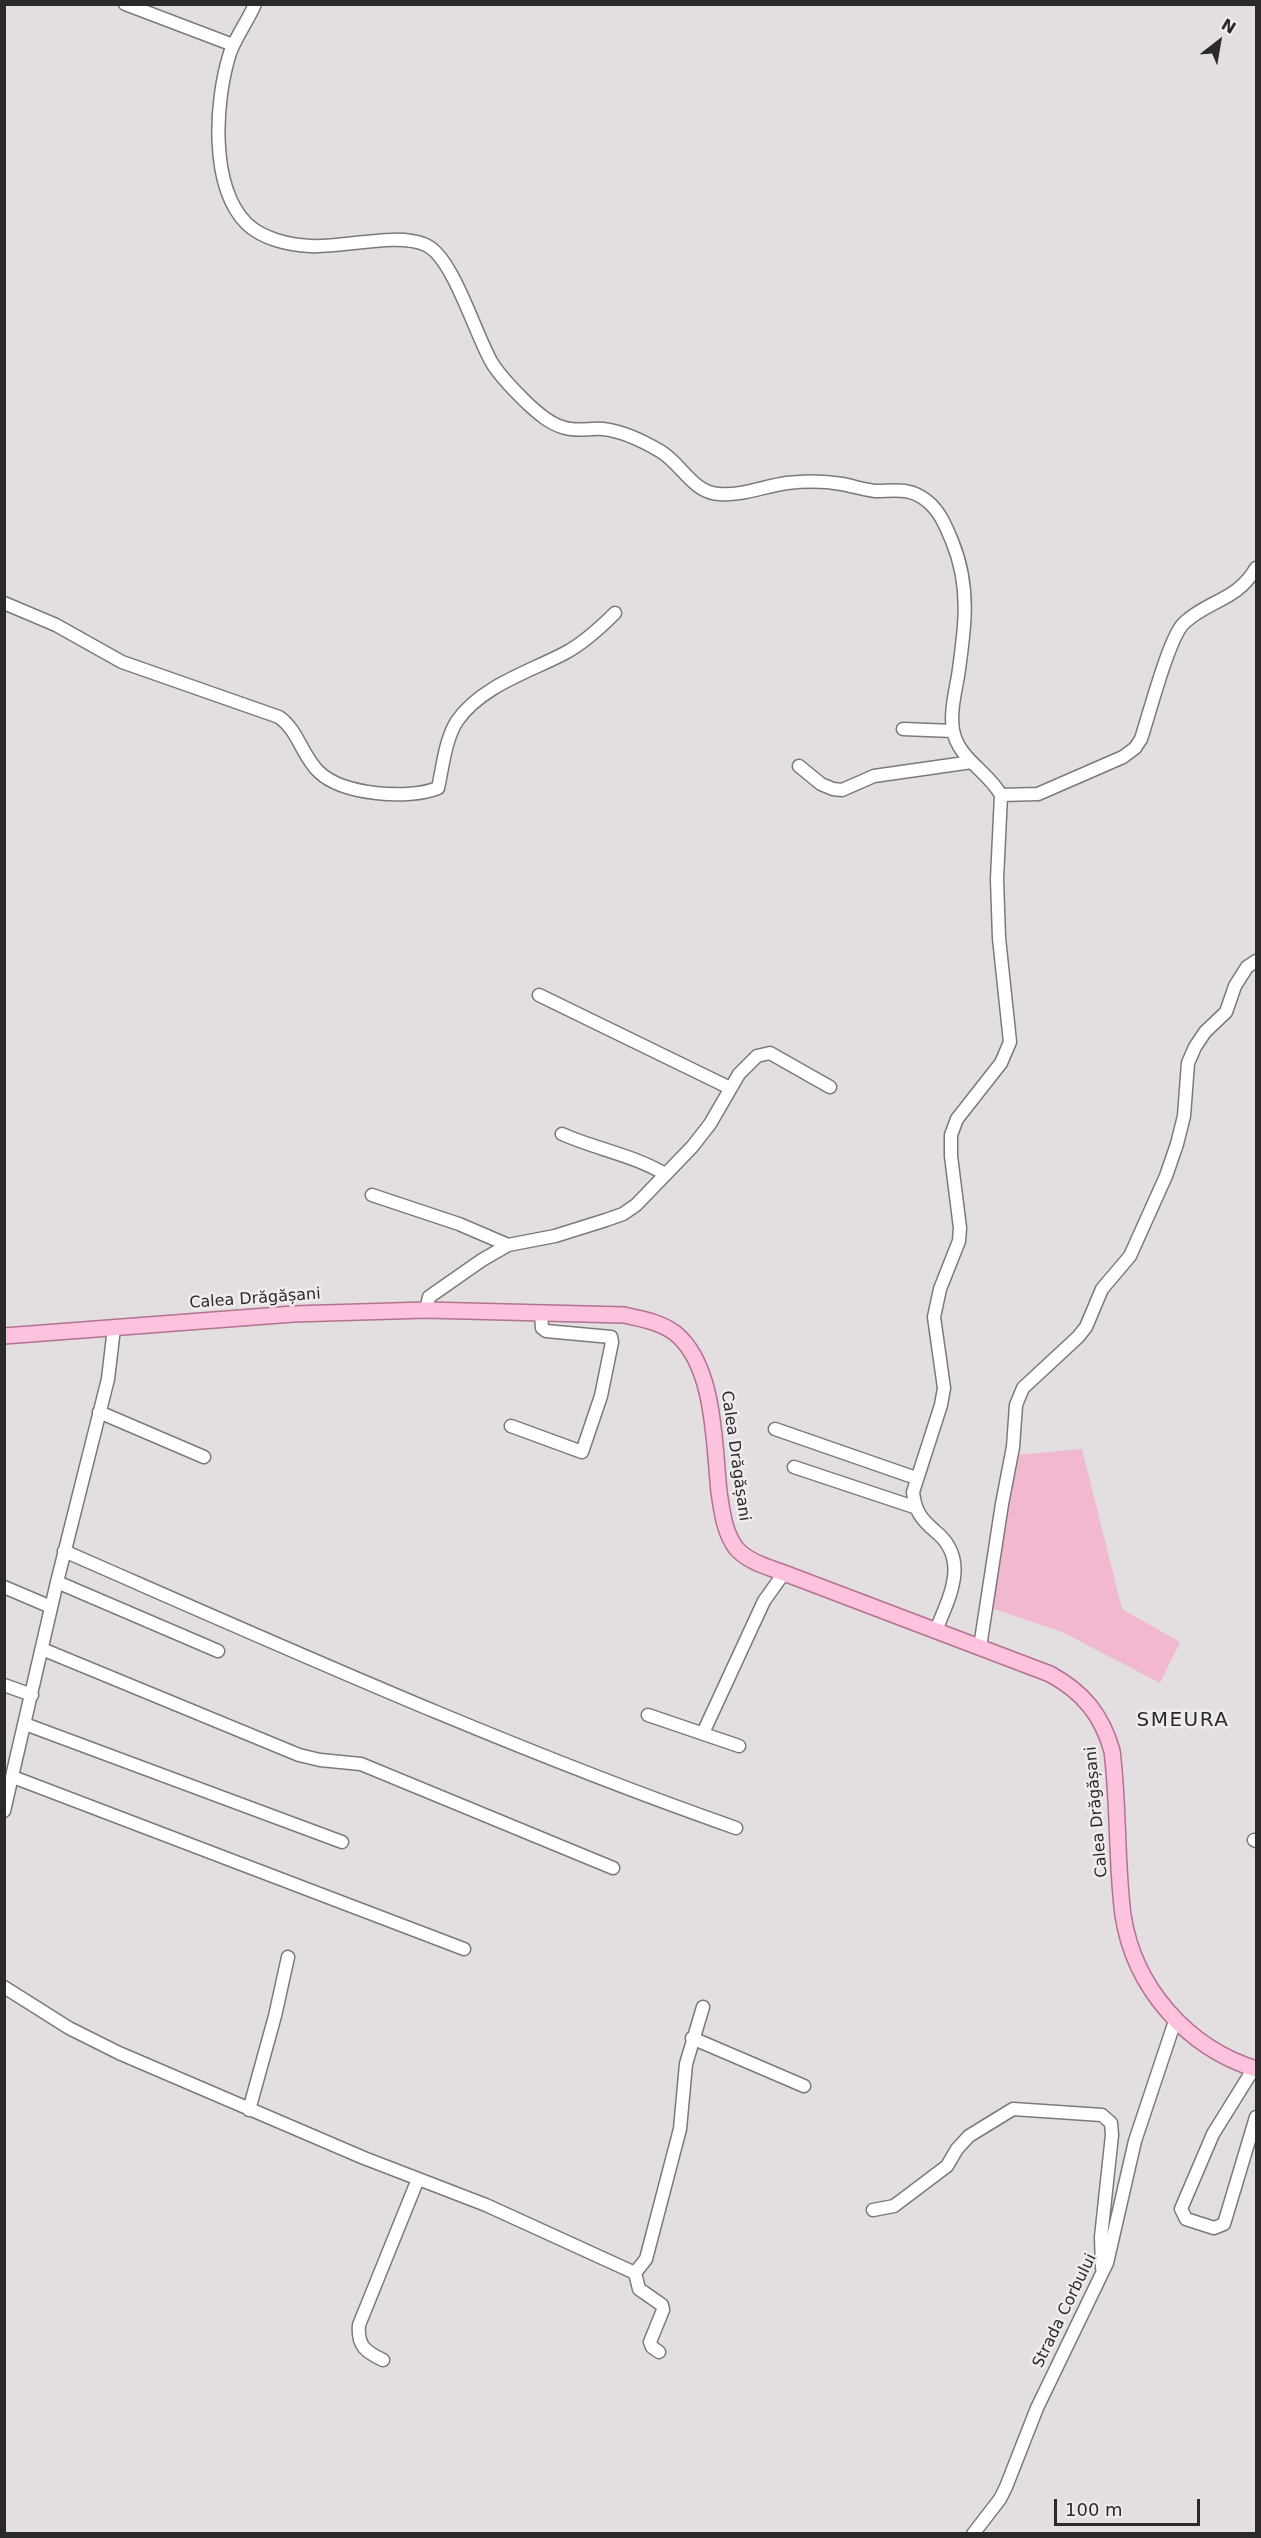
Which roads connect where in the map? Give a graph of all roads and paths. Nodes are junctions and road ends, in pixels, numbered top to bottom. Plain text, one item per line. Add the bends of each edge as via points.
1 (125, 4) edge
2 (255, 4) edge
3 (233, 45) junction
4 (1257, 568) edge
5 (4, 603) edge
6 (615, 613) dead end
7 (903, 729) dead end
8 (953, 731) junction
9 (972, 762) junction
10 (799, 765) dead end
11 (1001, 795) junction
12 (1257, 961) edge
13 (539, 995) dead end
14 (830, 1087) dead end
15 (730, 1088) junction
16 (562, 1134) dead end
17 (665, 1174) junction
18 (372, 1195) dead end
19 (508, 1245) junction
20 (426, 1310) junction
21 (541, 1313) junction
22 (114, 1328) junction
23 (4, 1336) edge
24 (99, 1412) junction
25 (511, 1426) dead end
26 (775, 1429) dead end
27 (204, 1458) dead end
28 (794, 1467) dead end
29 (916, 1478) junction
30 (914, 1507) junction
31 (64, 1551) junction
32 (784, 1574) junction
33 (57, 1582) junction
34 (4, 1587) edge
35 (51, 1607) junction
36 (936, 1630) junction
37 (980, 1647) junction
38 (42, 1649) junction
39 (218, 1651) dead end
40 (4, 1684) edge
41 (32, 1695) junction
42 (648, 1715) dead end
43 (25, 1724) junction
44 (703, 1733) junction
45 (739, 1746) dead end
46 (11, 1770) edge
47 (4, 1811) edge
48 (736, 1828) dead end
49 (342, 1842) dead end
50 (613, 1869) dead end
51 (464, 1949) dead end
52 (288, 1957) dead end
53 (4, 1987) edge
54 (703, 2007) dead end
55 (1175, 2021) junction
56 (692, 2038) junction
57 (1256, 2069) edge
58 (804, 2086) dead end
59 (249, 2110) junction
60 (1257, 2117) edge
61 (418, 2179) junction
62 (873, 2210) dead end
63 (635, 2273) junction
64 (1102, 2276) junction
65 (659, 2352) dead end
66 (383, 2360) dead end
67 (973, 2534) edge

1 - 3 street
2 - 3 street
3 - 8 street via 219,124 223,180 238,214 257,232 275,240 310,246 396,241 425,245 444,259 492,362 534,409 559,427 617,432 659,450 705,491 719,494 788,483 826,482 869,490 908,490 930,503 956,551 967,606
4 - 11 street via 1235,594 1191,617 1175,634 1135,748 1038,794
5 - 6 street via 56,625 122,662 279,717 291,728 320,773 347,787 403,795 438,788 450,738 468,708 493,690 567,653 596,633
7 - 8 street
8 - 9 street via 957,744
9 - 10 street via 874,776 842,790 821,784
9 - 11 street
11 - 29 street via 999,938 1010,1042 1001,1063 957,1119 951,1135 959,1241 940,1289 934,1317 943,1369 941,1405
12 - 37 street via 1247,967 1226,1012 1205,1032 1188,1063 1184,1116 1176,1144 1130,1256 1102,1289 1086,1327 1023,1388 1016,1405 1013,1447
13 - 15 street
14 - 15 street via 770,1053 752,1060
15 - 17 street via 710,1124
16 - 17 street via 646,1163
17 - 19 street via 623,1214 555,1236
18 - 19 street
19 - 20 street via 429,1297
20 - 21 main road, Calea Drăgășani
20 - 22 main road, Calea Drăgășani via 293,1314
21 - 25 street via 542,1328 546,1331 611,1337 600,1396 582,1452
21 - 32 main road, Calea Drăgășani via 624,1315 652,1321 675,1333 695,1355 706,1384 721,1508 729,1535 745,1555
22 - 23 main road, Calea Drăgășani
22 - 24 street via 108,1379
24 - 27 street
24 - 31 street
26 - 29 street
28 - 30 street
29 - 30 street
30 - 36 street via 920,1518 947,1542 956,1569
31 - 33 street
31 - 48 street via 620,1787
32 - 36 main road, Calea Drăgășani
32 - 44 street via 764,1601
33 - 35 street
33 - 39 street
34 - 35 street
35 - 38 street
36 - 37 main road, Calea Drăgășani
37 - 55 main road, Calea Drăgășani via 1068,1684 1090,1705 1107,1733 1114,1765 1124,1917 1134,1954 1153,1991
38 - 41 street
38 - 50 street via 300,1755 361,1764
40 - 41 street
41 - 43 street
42 - 44 street
43 - 46 street
43 - 49 street
44 - 45 street
46 - 47 street
46 - 51 street
52 - 59 street
53 - 59 street via 69,2028
54 - 56 street
55 - 57 main road, Calea Drăgășani via 1208,2047
55 - 64 street, Strada Corbului via 1135,2141
56 - 58 street
56 - 63 street via 677,2143 646,2259
57 - 60 street via 1213,2134 1185,2196 1181,2209 1186,2218 1214,2228 1224,2224
59 - 61 street
61 - 63 street via 486,2205
61 - 66 street via 358,2325 363,2349
62 - 64 street via 894,2206 947,2166 969,2136 1013,2109 1102,2115 1111,2123 1112,2135 1101,2237
63 - 65 street via 639,2289 662,2305 650,2342
64 - 67 street, Strada Corbului via 1037,2408 1006,2487

